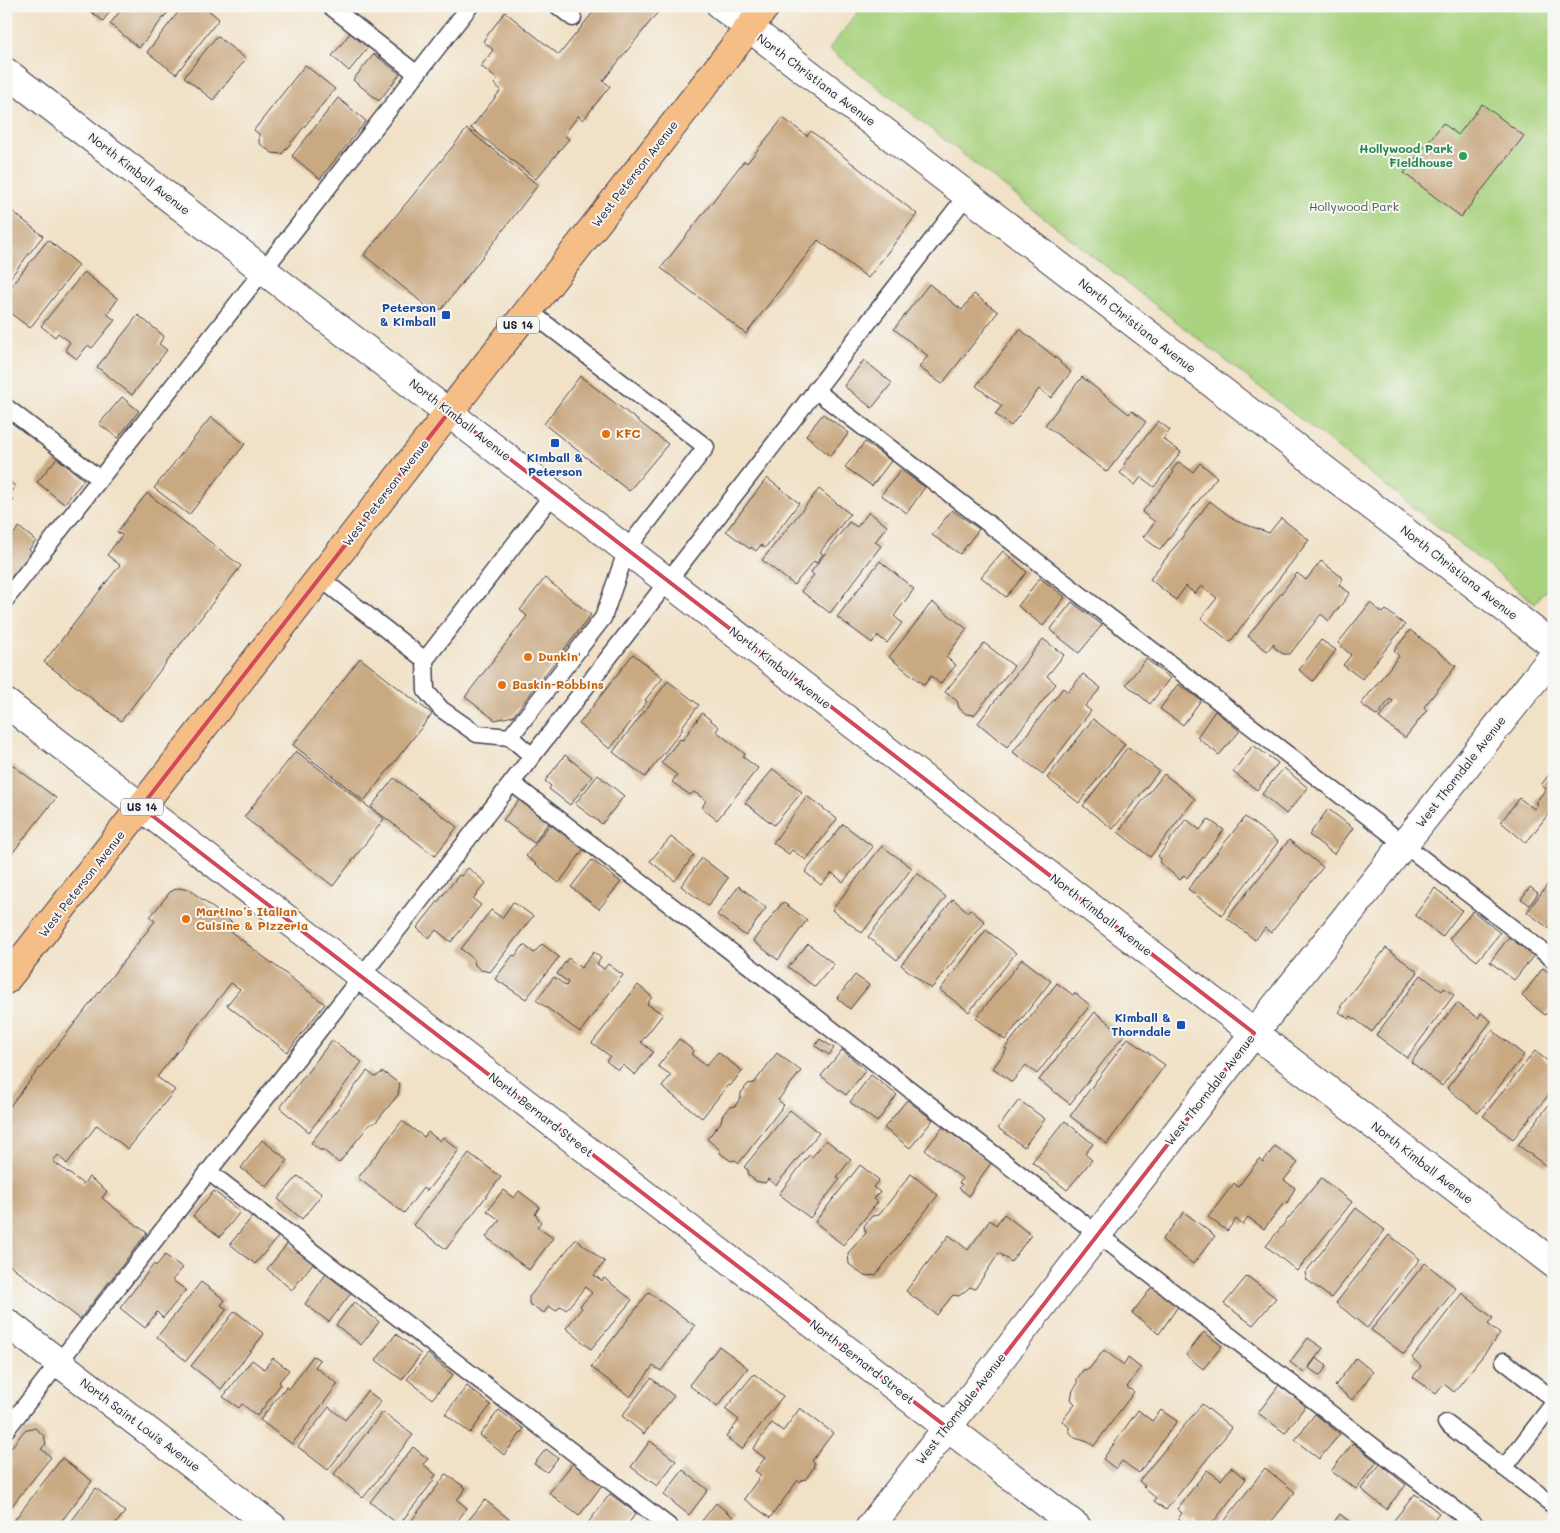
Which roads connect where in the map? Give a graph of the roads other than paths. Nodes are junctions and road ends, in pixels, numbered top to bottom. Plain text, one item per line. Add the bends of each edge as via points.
1 (330, 6) edge
2 (470, 6) edge
3 (558, 6) edge
4 (722, 6) edge
5 (766, 6) edge
6 (574, 18) dead end
7 (748, 28) junction
8 (6, 72) edge
9 (417, 74) junction
10 (967, 195) junction
11 (264, 270) junction
12 (529, 311) junction
13 (816, 390) junction
14 (6, 407) edge
15 (449, 412) junction
16 (100, 479) junction
17 (554, 493) junction
18 (627, 549) junction
19 (320, 578) junction
20 (668, 581) junction
21 (6, 599) edge
22 (1554, 646) edge
23 (1554, 655) edge
24 (425, 660) junction
25 (6, 703) edge
26 (510, 737) junction
27 (532, 756) junction
28 (512, 782) junction
29 (141, 807) junction
30 (1404, 844) junction
31 (1554, 960) edge
32 (361, 976) junction
33 (6, 980) edge
34 (1254, 1033) junction
35 (209, 1172) junction
36 (1098, 1234) junction
37 (1554, 1264) edge
38 (6, 1322) edge
39 (1504, 1361) dead end
40 (58, 1362) junction
41 (1554, 1402) edge
42 (1446, 1423) dead end
43 (948, 1428) junction
44 (6, 1430) edge
45 (1504, 1468) junction
46 (1554, 1506) edge
47 (273, 1527) edge
48 (670, 1527) edge
49 (870, 1527) edge
50 (1077, 1527) edge
51 (1478, 1527) edge

1 - 9 lane
2 - 9 lane
3 - 6 lane
4 - 7 street, North Christiana Avenue
5 - 7 main road, West Peterson Avenue / US 14
7 - 10 street, North Christiana Avenue
7 - 12 main road, West Peterson Avenue / US 14
8 - 11 street, North Kimball Avenue
9 - 11 lane
10 - 13 lane
10 - 22 street, North Christiana Avenue
11 - 15 street, North Kimball Avenue
11 - 16 lane
12 - 15 main road, West Peterson Avenue / US 14
12 - 18 lane via 706,447
13 - 20 lane
13 - 30 lane
14 - 16 lane
15 - 17 street, North Kimball Avenue
15 - 19 main road, West Peterson Avenue / US 14
16 - 21 lane
17 - 18 street, North Kimball Avenue
17 - 24 lane
18 - 20 street, North Kimball Avenue
18 - 26 lane via 602,618
19 - 24 lane
19 - 29 main road, West Peterson Avenue / US 14
20 - 27 lane
20 - 34 street, North Kimball Avenue
23 - 30 street, West Thorndale Avenue
24 - 26 lane via 426,691 441,708 477,734
25 - 29 street, North Bernard Street
26 - 27 lane
27 - 28 lane
28 - 32 lane
28 - 36 lane
29 - 32 street, North Bernard Street
29 - 33 main road, West Peterson Avenue / US 14
30 - 31 lane
30 - 34 street, West Thorndale Avenue
32 - 35 lane
32 - 43 street, North Bernard Street
34 - 36 street, West Thorndale Avenue
34 - 37 street, North Kimball Avenue
35 - 40 lane
35 - 48 lane
36 - 43 street, West Thorndale Avenue
36 - 51 lane
38 - 40 street, North Saint Louis Avenue
39 - 41 lane
40 - 44 lane
40 - 47 street, North Saint Louis Avenue
41 - 45 lane
42 - 45 lane
43 - 49 street, West Thorndale Avenue
43 - 50 street, North Bernard Street
45 - 46 lane

